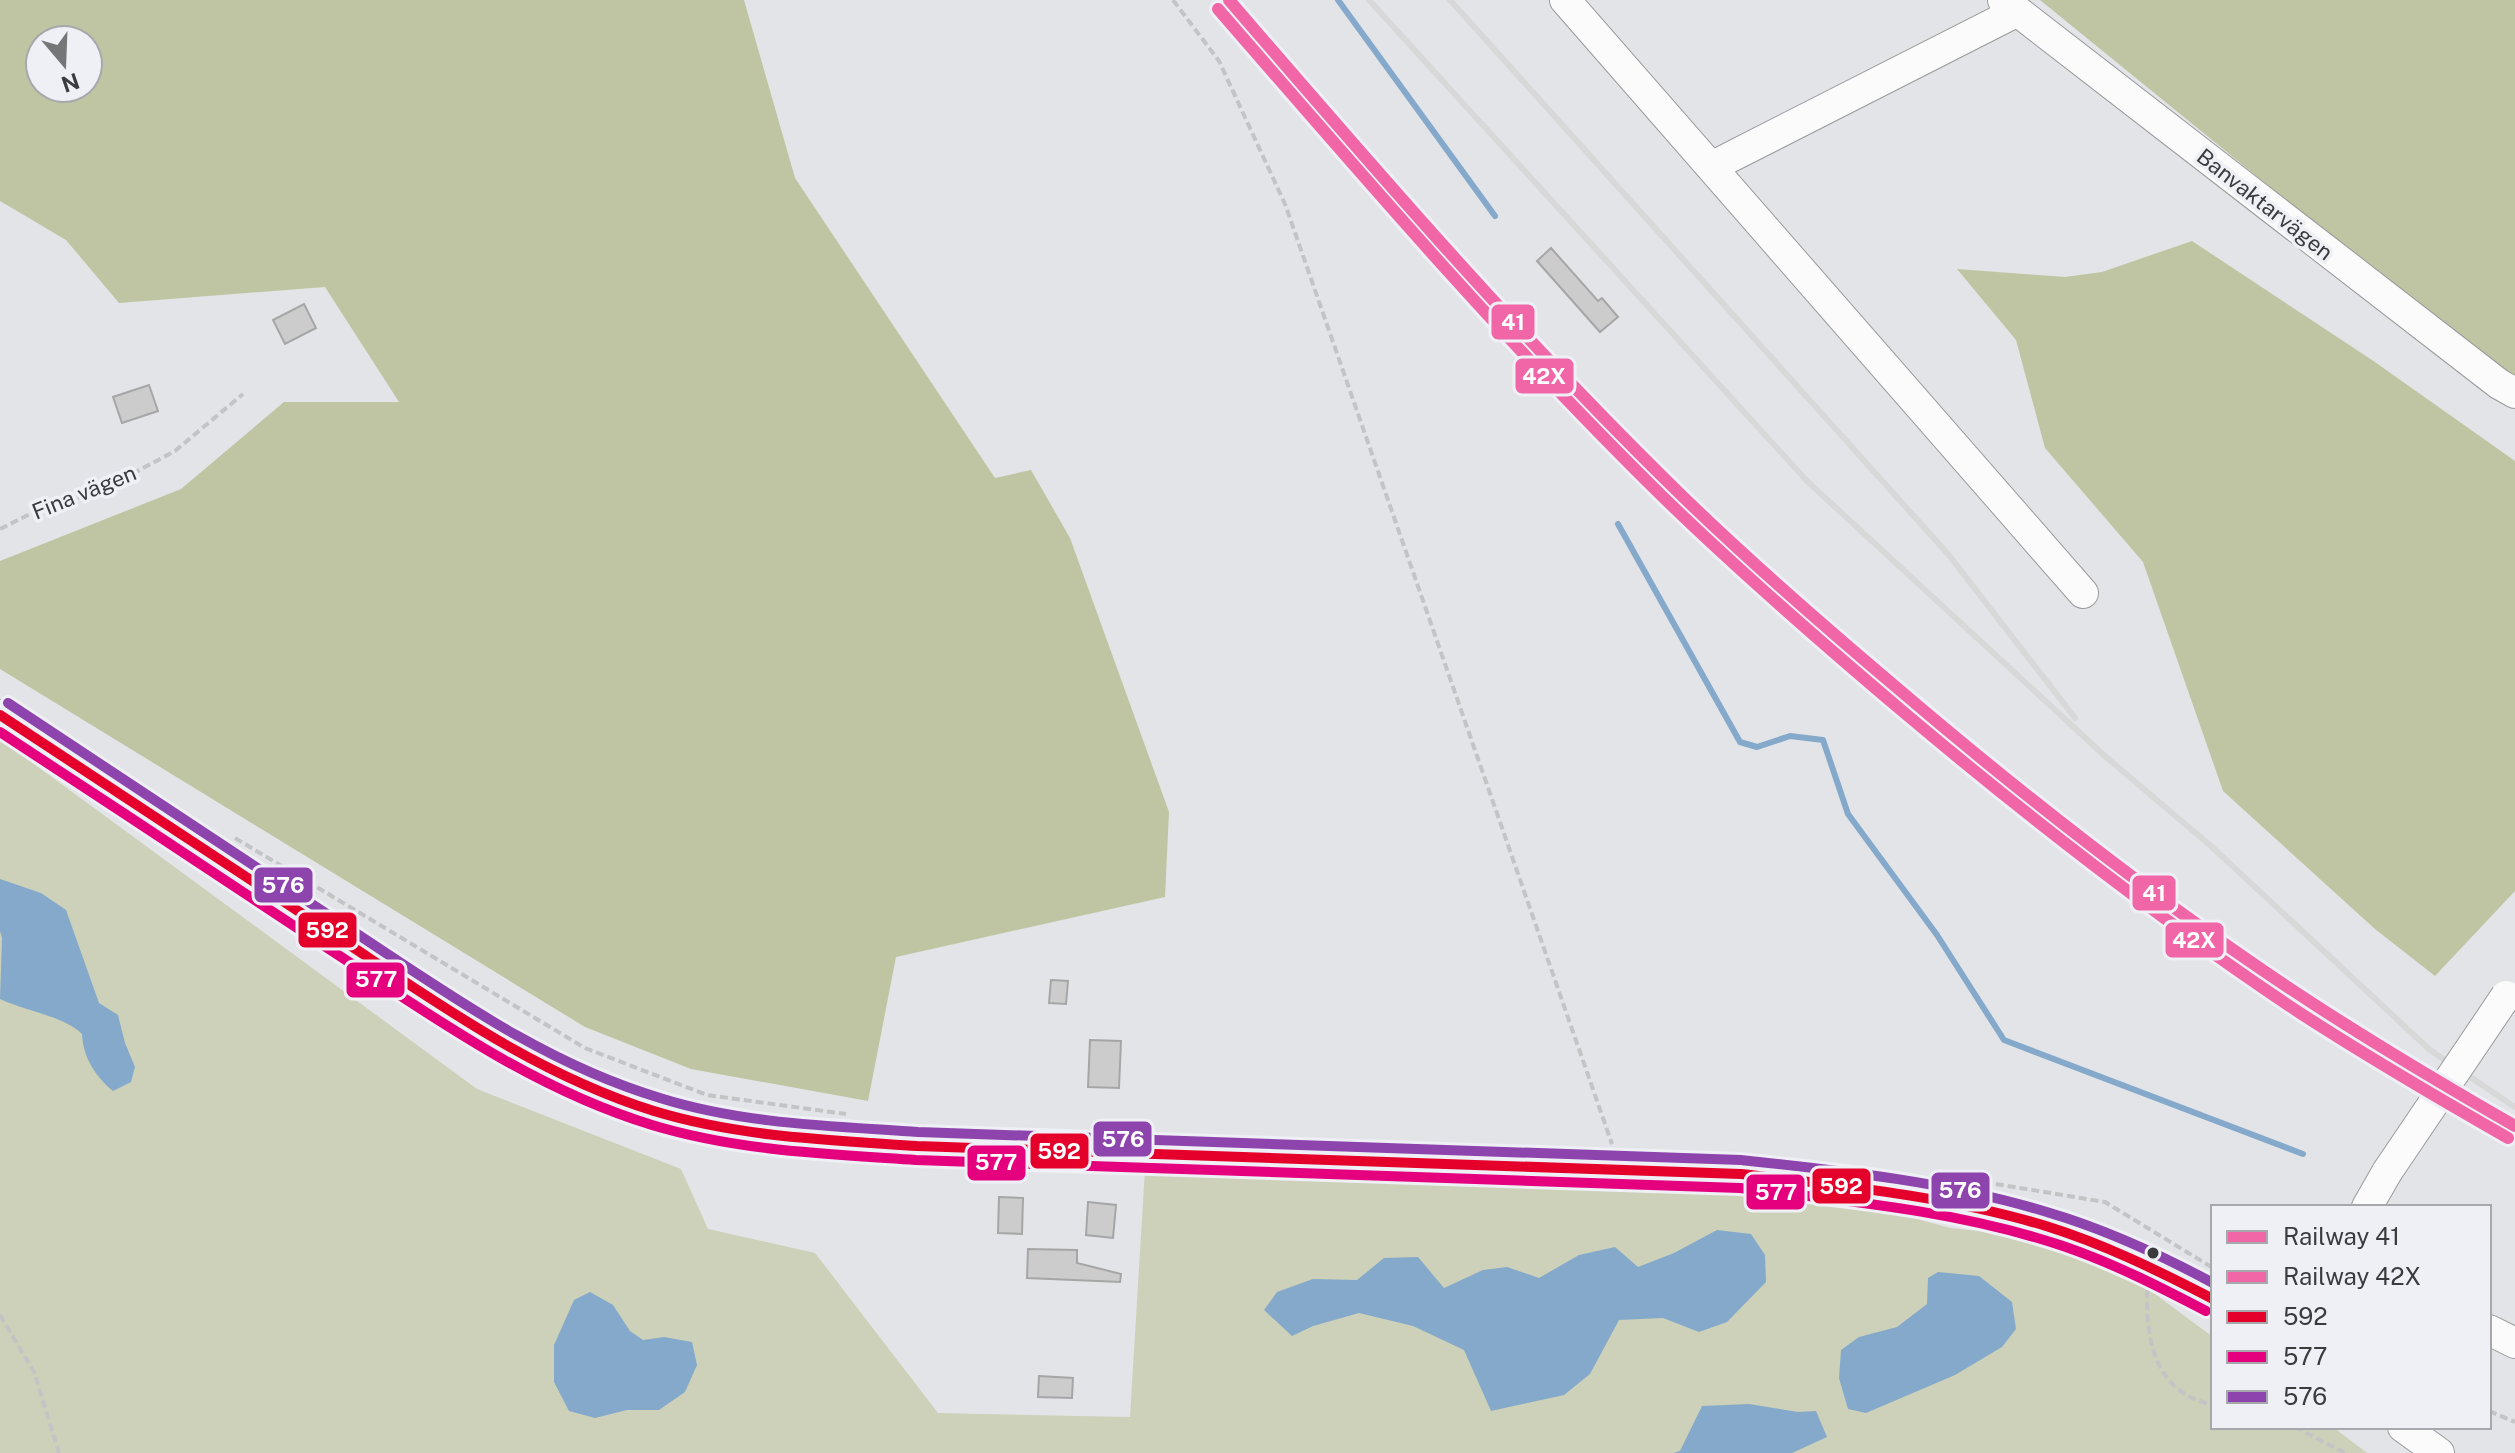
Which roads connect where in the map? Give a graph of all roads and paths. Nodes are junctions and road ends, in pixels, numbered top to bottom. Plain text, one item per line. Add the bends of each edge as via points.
1 (1173, 0) edge
2 (1565, 0) edge
3 (2010, 6) edge
4 (1711, 167) junction
5 (2515, 393) edge
6 (243, 394) dead end
7 (0, 529) edge
8 (2083, 593) dead end
9 (0, 715) edge
10 (232, 835) dead end
11 (2511, 991) edge
12 (854, 1116) dead end
13 (1597, 1145) dead end
14 (1977, 1181) dead end
15 (2368, 1205) edge
16 (2148, 1264) junction
17 (2211, 1267) edge
18 (2211, 1298) edge
19 (0, 1315) edge
20 (2491, 1331) edge
21 (2515, 1343) edge
22 (2211, 1405) edge
23 (2491, 1412) edge
24 (2515, 1422) edge
25 (2299, 1429) edge
26 (2406, 1429) edge
27 (59, 1453) edge
28 (2345, 1453) edge
29 (2439, 1453) edge

1 - 13 path via 1219,61 1285,204 1613,1146
2 - 4 street
3 - 4 street, Banvaktarvägen
3 - 5 street, Banvaktarvägen
4 - 8 street
6 - 7 path, Fina vägen via 175,451 102,490 38,510
9 - 16 street via 495,1041 573,1081 657,1112 800,1139 903,1145 1741,1174 1954,1204 2045,1226
10 - 12 path via 585,1048 707,1095
11 - 15 street, bridge
14 - 17 path via 2105,1202
16 - 18 street
16 - 22 path via 2147,1312 2165,1380 2196,1402
19 - 27 path via 34,1372
20 - 21 street
23 - 24 path
25 - 28 path
26 - 29 street

